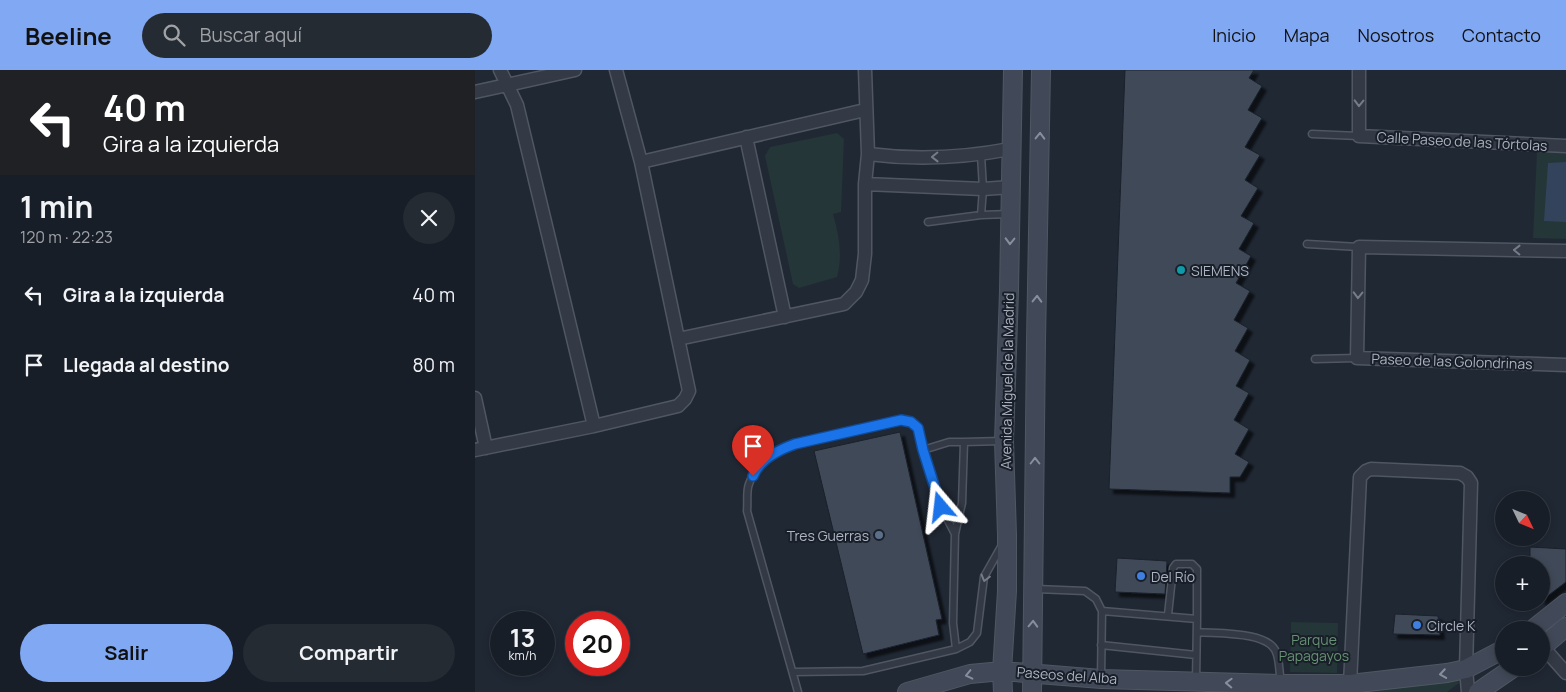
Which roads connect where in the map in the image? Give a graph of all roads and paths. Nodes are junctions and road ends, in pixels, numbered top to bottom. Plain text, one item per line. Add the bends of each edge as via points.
1 (500, 70) edge
2 (575, 70) edge
3 (616, 70) edge
4 (865, 70) edge
5 (1013, 70) edge
6 (1041, 70) edge
7 (1359, 70) edge
8 (508, 84) junction
9 (475, 92) edge
10 (865, 110) junction
11 (1312, 134) dead end
12 (1359, 136) junction
13 (746, 137) junction
14 (1566, 146) edge
15 (1011, 149) junction
16 (868, 154) junction
17 (981, 155) junction
18 (641, 162) junction
19 (865, 184) junction
20 (1011, 187) junction
21 (983, 189) junction
22 (1011, 214) junction
23 (981, 215) junction
24 (928, 222) dead end
25 (1307, 244) dead end
26 (1359, 246) junction
27 (1566, 251) edge
28 (785, 317) junction
29 (678, 339) junction
30 (1357, 358) junction
31 (1315, 359) dead end
32 (1566, 365) edge
33 (475, 398) edge
34 (594, 426) junction
35 (1003, 441) junction
36 (964, 442) junction
37 (480, 449) edge
38 (923, 450) junction
39 (955, 534) junction
40 (1007, 535) junction
41 (1034, 589) junction
42 (1566, 602) edge
43 (1102, 611) junction
44 (1168, 616) junction
45 (1197, 619) junction
46 (1543, 621) edge
47 (1566, 628) edge
48 (1197, 632) junction
49 (1550, 641) edge
50 (1101, 645) junction
51 (956, 649) junction
52 (1495, 654) edge
53 (1196, 655) junction
54 (1550, 656) edge
55 (1466, 669) junction
56 (1002, 671) junction
57 (793, 672) junction
58 (1033, 672) junction
59 (1566, 673) edge
60 (1501, 676) edge
61 (1101, 679) junction
62 (1196, 682) junction
63 (1350, 684) junction
64 (937, 685) junction
65 (1281, 688) edge
66 (798, 692) edge
67 (907, 692) edge
68 (961, 692) edge
69 (1003, 692) edge
70 (1032, 692) edge
71 (1469, 692) edge
72 (1478, 692) edge

1 - 8 street
2 - 8 street
3 - 18 street
4 - 10 street
5 - 15 main road, Avenida Miguel de la Madrid
41 -> 6 main road, Avenida Miguel de la Madrid
7 -> 12 street, Calle Paseo de las Tórtolas
8 - 9 street
8 - 34 street via 517,105
10 - 13 street
10 - 16 street
11 - 12 lane, Calle Paseo de las Tórtolas
12 - 14 street, Calle Paseo de las Tórtolas
13 - 18 street
13 - 28 street
15 - 17 street
15 - 20 main road, Avenida Miguel de la Madrid
17 -> 16 street via 922,158
16 - 19 street
17 - 21 lane
18 - 29 street
19 - 21 street
19 - 28 street via 865,254 862,280 856,292 844,304
20 - 21 street
20 - 22 main road, Avenida Miguel de la Madrid
21 - 23 lane
22 - 23 lane
22 -> 35 main road, Avenida Miguel de la Madrid
23 - 24 lane
25 - 26 lane
27 -> 26 street
26 -> 30 street, Paseo de las Golondrinas
28 - 29 street
29 - 34 street via 689,391 685,399 678,406
30 - 31 lane
30 - 32 street, Paseo de las Golondrinas
33 - 37 street
34 - 37 street
35 - 36 lane
35 - 40 main road, Avenida Miguel de la Madrid
36 - 38 lane via 949,442
36 - 39 lane via 962,503
38 - 39 lane via 941,507
38 - 57 lane via 918,428 901,420 795,444 757,466 748,485 747,511
39 - 51 lane via 953,622
40 -> 51 lane via 984,577 977,632 970,642
40 - 56 main road, Avenida Miguel de la Madrid
41 - 43 lane via 1085,591 1096,598
58 -> 41 main road, Avenida Miguel de la Madrid
42 - 46 main road
43 - 44 lane
43 - 50 lane
44 - 45 lane
44 - 45 lane via 1173,568 1176,564 1192,564 1197,569
45 - 48 lane
47 - 49 main road
48 - 53 lane
48 - 65 lane via 1257,637 1268,642 1276,651
50 - 53 lane
50 - 61 lane
51 - 57 lane via 863,671
52 - 55 main road, Paseos del Alba
53 - 62 lane
54 - 59 street
55 -> 63 main road, Paseos del Alba
55 - 63 street via 1470,480 1460,473 1371,469 1359,481
55 - 71 street
56 - 58 main road, Paseos del Alba
56 -> 64 main road, Paseos del Alba via 970,674
56 - 69 main road, Avenida Miguel de la Madrid
57 - 66 lane
58 - 61 main road, Paseos del Alba
58 - 70 main road, Avenida Miguel de la Madrid
60 - 72 main road
61 - 62 main road, Paseos del Alba
65 -> 62 main road, Paseos del Alba
63 - 65 main road, Paseos del Alba
64 - 67 main road, Paseos del Alba
64 - 68 main road

